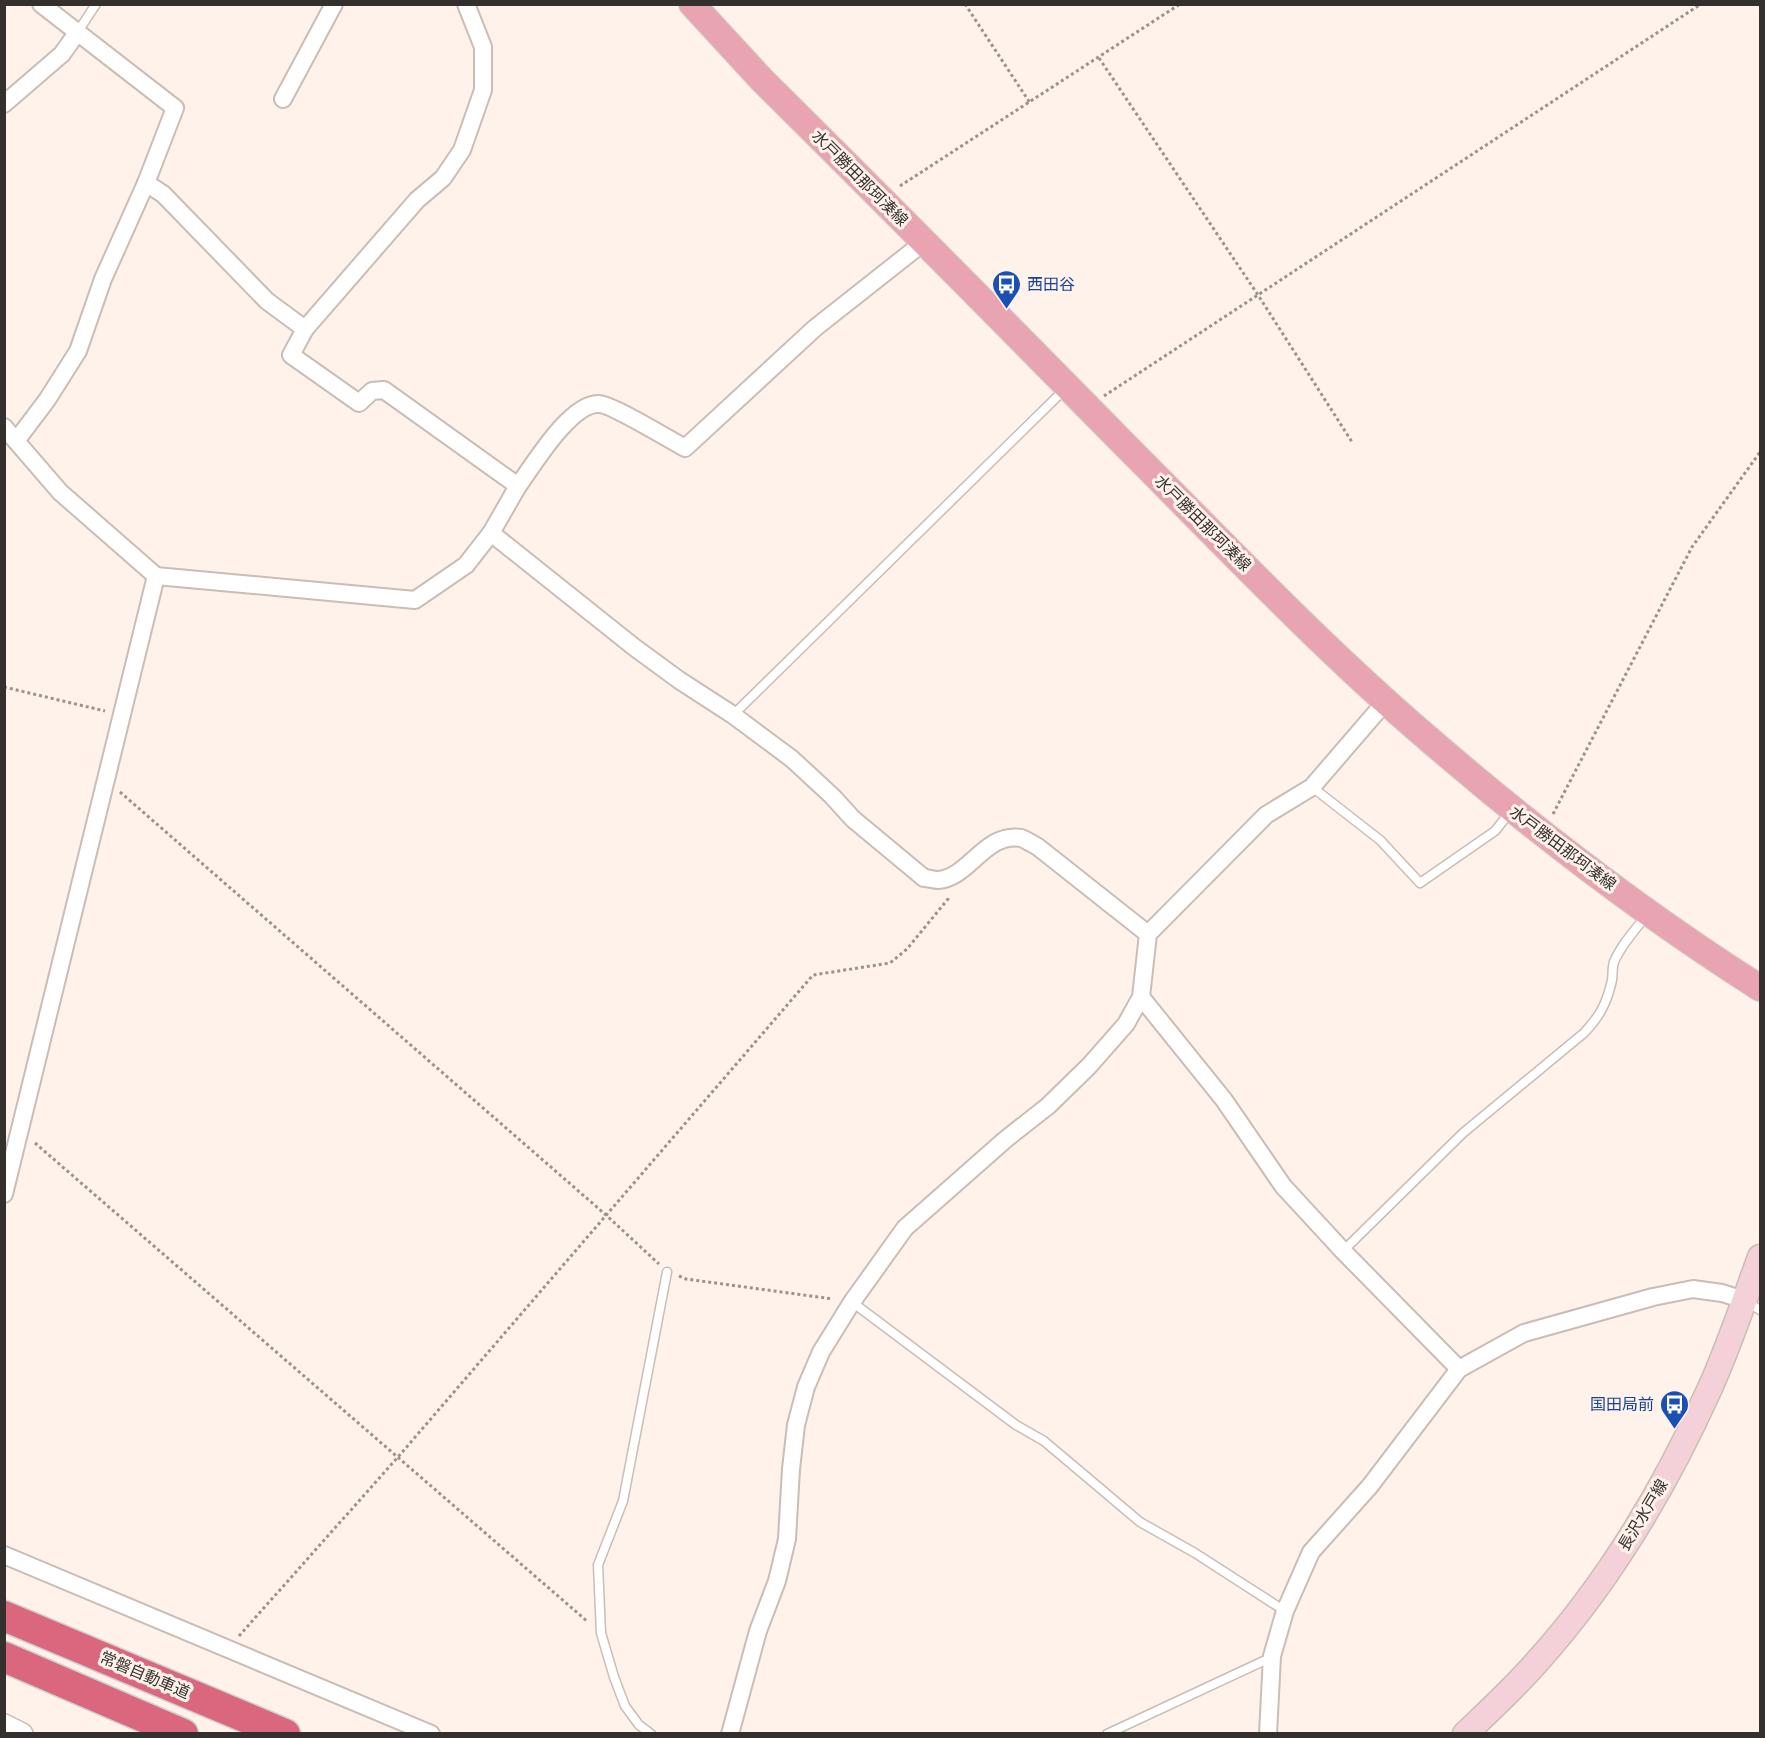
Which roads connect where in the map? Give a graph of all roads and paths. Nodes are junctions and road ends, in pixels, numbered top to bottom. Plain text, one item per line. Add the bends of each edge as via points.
1 (41, 4) edge
2 (96, 4) edge
3 (334, 4) edge
4 (466, 4) edge
5 (692, 4) edge
6 (965, 4) edge
7 (1180, 4) edge
8 (1701, 4) edge
9 (76, 33) junction
10 (1099, 58) junction
11 (283, 99) dead end
12 (1029, 103) junction
13 (4, 104) edge
14 (146, 183) junction
15 (881, 198) junction
16 (924, 242) junction
17 (1258, 295) junction
18 (305, 329) junction
19 (1068, 387) junction
20 (1088, 406) junction
21 (4, 427) edge
22 (16, 441) junction
23 (1352, 442) dead end
24 (1761, 452) edge
25 (518, 486) junction
26 (491, 533) junction
27 (156, 576) junction
28 (4, 687) edge
29 (1386, 701) junction
30 (733, 715) junction
31 (122, 716) junction
32 (105, 784) junction
33 (1312, 787) junction
34 (1512, 809) junction
35 (1542, 834) junction
36 (953, 876) junction
37 (1649, 912) junction
38 (1148, 934) junction
39 (1761, 988) edge
40 (1141, 997) junction
41 (20, 1130) junction
42 (4, 1194) edge
43 (606, 1215) junction
44 (1343, 1251) junction
45 (1761, 1257) edge
46 (667, 1272) junction
47 (852, 1302) junction
48 (1752, 1305) edge
49 (1459, 1369) junction
50 (398, 1457) junction
51 (4, 1555) edge
52 (1285, 1611) junction
53 (4, 1616) edge
54 (601, 1633) junction
55 (228, 1649) junction
56 (1272, 1656) junction
57 (4, 1657) edge
58 (4, 1725) edge
59 (22, 1734) edge
60 (183, 1734) edge
61 (285, 1734) edge
62 (431, 1734) edge
63 (651, 1734) edge
64 (730, 1734) edge
65 (1107, 1734) edge
66 (1268, 1734) edge
67 (1465, 1734) edge

1 - 9 street
2 - 9 lane
3 - 11 street
4 - 18 street via 483,47 483,90 462,150 442,178 417,200
5 - 15 main road, 水戸勝田那珂湊線
6 - 12 path
7 - 10 path
8 - 17 path
9 - 13 street via 62,54
9 - 14 street via 175,108
10 - 12 path
10 - 17 path
12 - 15 path
14 - 18 street via 163,194 267,301
14 - 22 street via 103,279 78,351
15 - 16 main road, 水戸勝田那珂湊線
16 - 19 main road, 水戸勝田那珂湊線
16 - 25 street via 815,328 685,448 598,403 582,408 568,419
17 - 20 path
17 - 23 path
18 - 25 street via 291,356 359,403 372,391 384,390
19 - 20 main road, 水戸勝田那珂湊線
19 - 30 lane
20 - 29 main road, 水戸勝田那珂湊線 via 1268,589
21 - 22 street
22 - 27 street via 60,492
24 - 35 path via 1692,547
25 - 26 street
26 - 27 street via 466,565 415,600
26 - 30 street via 634,647
27 - 31 street
28 - 31 path
29 - 33 street
29 - 34 main road, 水戸勝田那珂湊線
30 - 36 street via 792,759 853,819 924,878
31 - 32 street
32 - 41 street
32 - 43 path via 123,793
33 - 34 lane via 1380,840 1420,883 1495,831
33 - 38 street via 1266,815
34 - 35 main road, 水戸勝田那珂湊線
35 - 37 main road, 水戸勝田那珂湊線
36 - 38 street via 990,845 1022,838
36 - 43 path via 948,899 907,949 890,963 813,975
37 - 39 main road, 水戸勝田那珂湊線
37 - 44 lane via 1613,963 1607,999 1597,1019 1463,1133
38 - 40 street
40 - 44 street via 1224,1100 1283,1186
40 - 47 street via 1126,1024 1089,1066 905,1228
41 - 42 street
41 - 50 path
43 - 46 path
43 - 50 path
44 - 49 street
45 - 48 main road, 長沢水戸線
46 - 47 path via 686,1279
46 - 54 lane via 623,1502 598,1565
47 - 52 lane via 1016,1425 1044,1441 1140,1522
47 - 64 street via 821,1352 806,1387 796,1425 788,1539
48 - 49 street via 1722,1293 1693,1289 1524,1333
48 - 67 main road, 長沢水戸線 via 1648,1510 1613,1565 1535,1664
49 - 52 street via 1370,1485 1311,1552
50 - 54 path
50 - 55 path
51 - 55 street
52 - 56 street
53 - 61 highway, 常磐自動車道
54 - 63 lane via 625,1706
55 - 62 street
56 - 65 lane
56 - 66 street
57 - 60 highway
58 - 59 street

